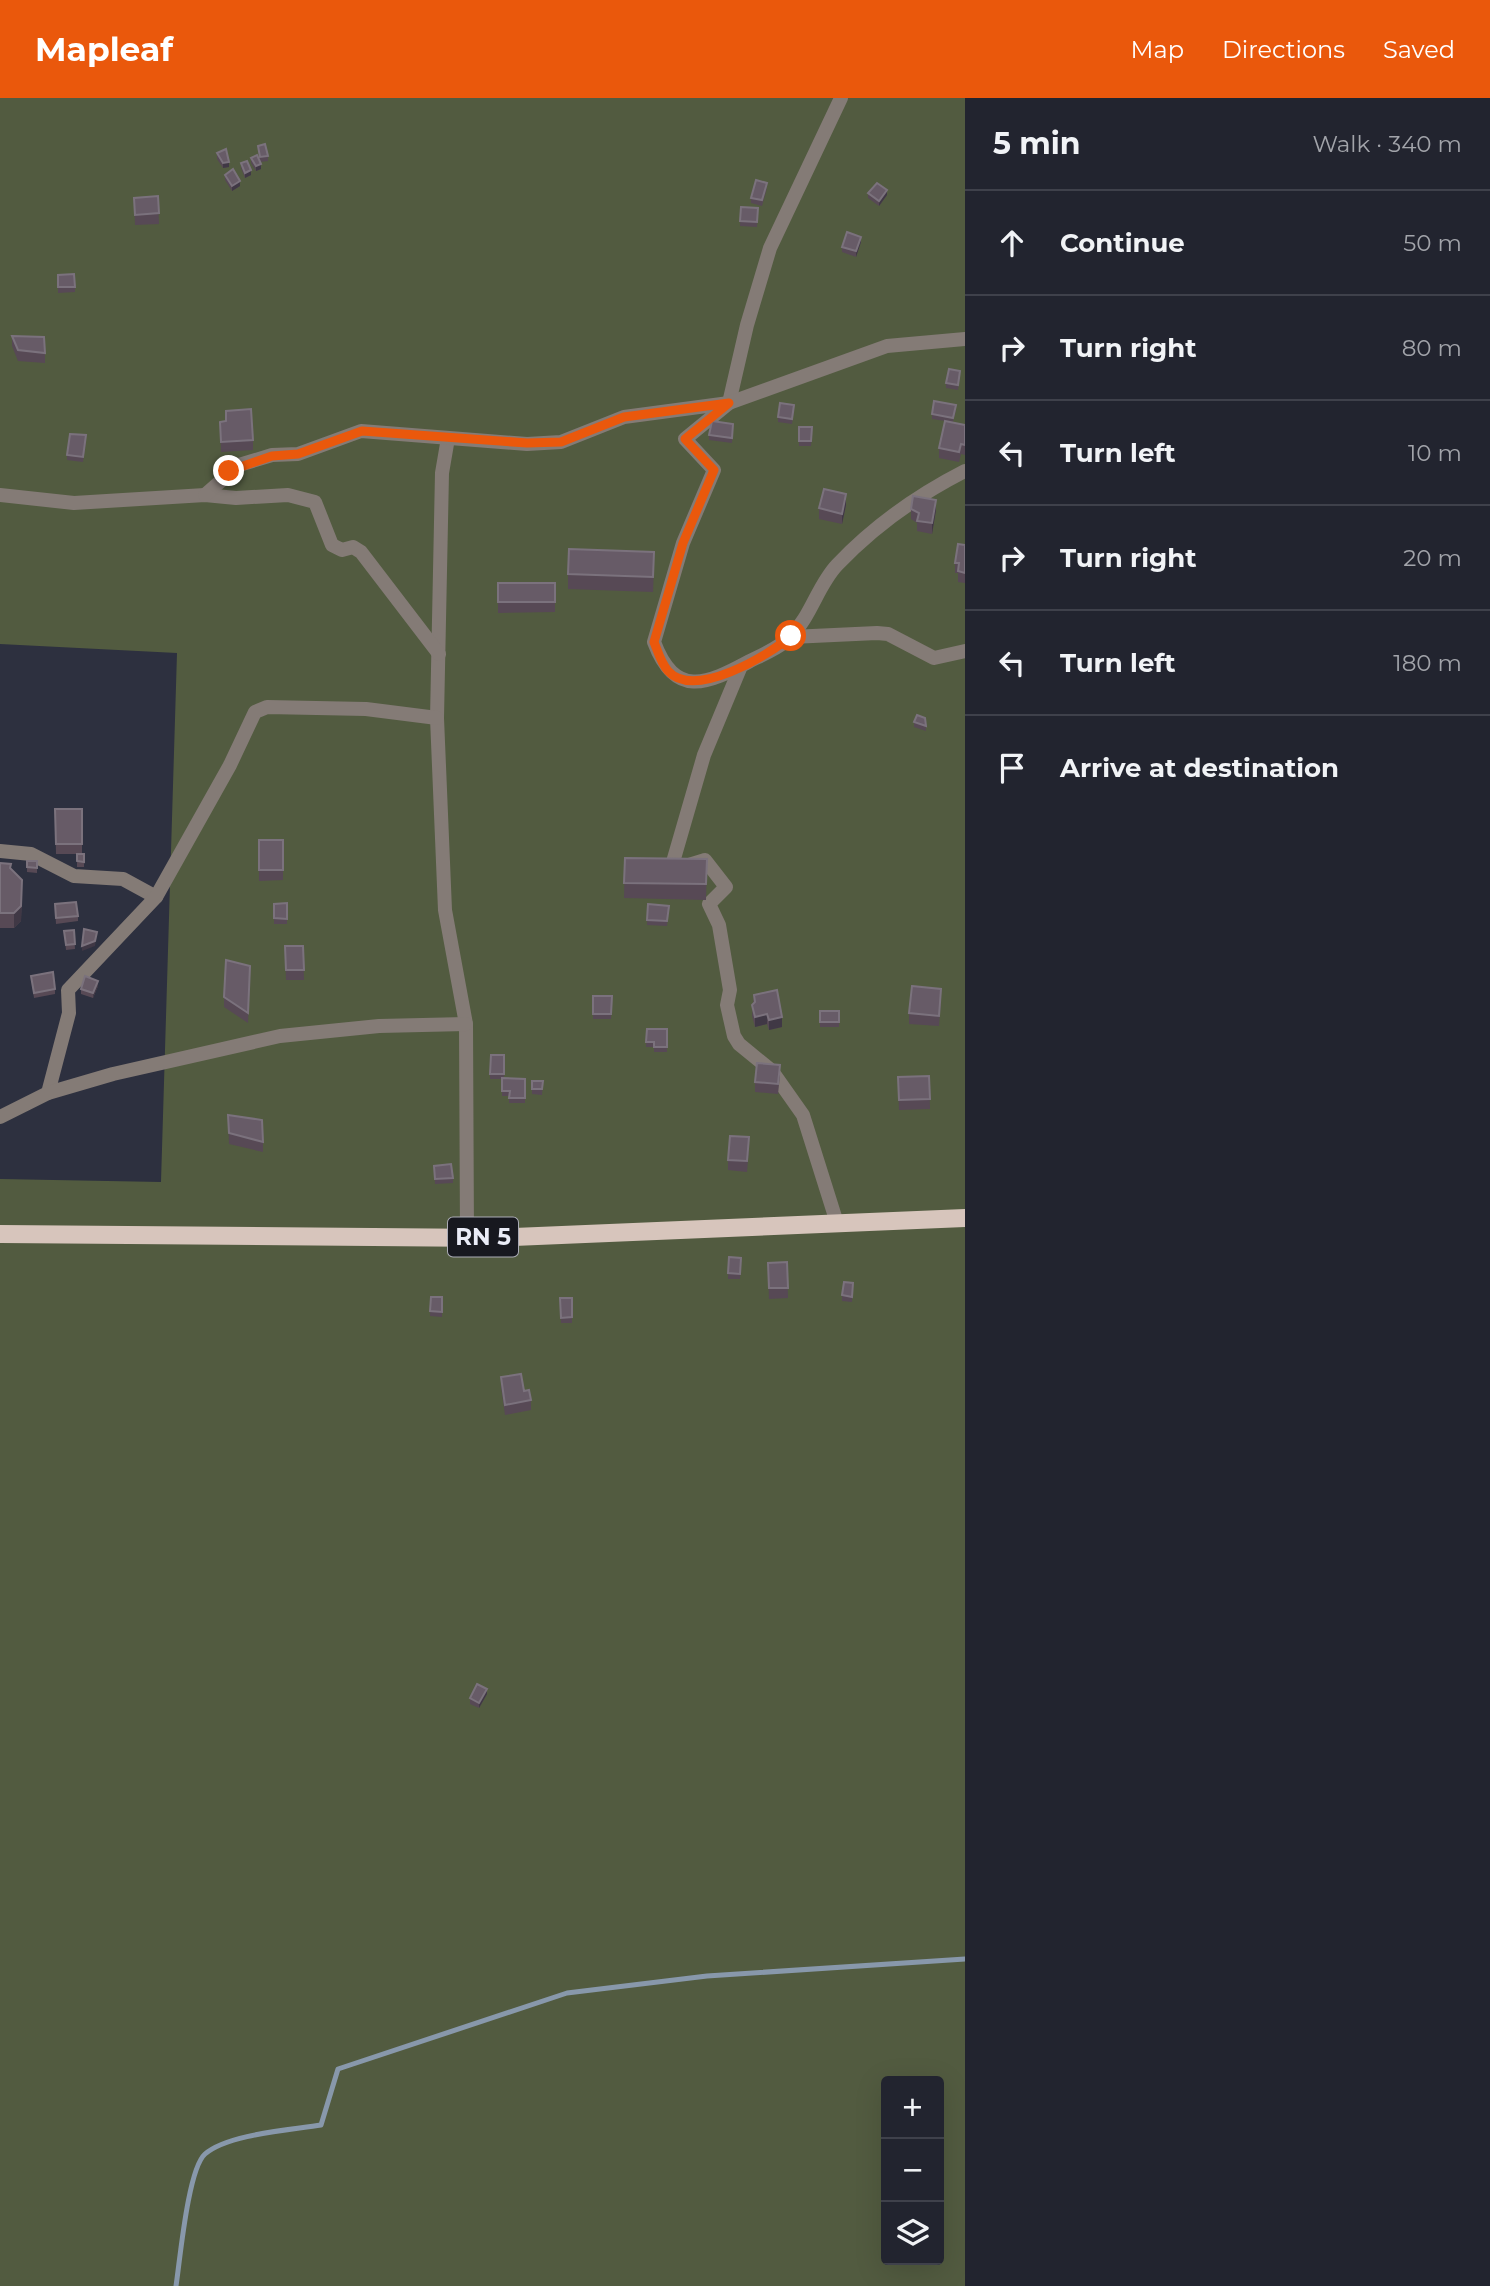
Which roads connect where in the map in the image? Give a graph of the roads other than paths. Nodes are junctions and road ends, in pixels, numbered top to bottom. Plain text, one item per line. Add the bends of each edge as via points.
1 (841, 98) edge
2 (965, 339) edge
3 (729, 403) junction
4 (448, 438) junction
5 (965, 471) edge
6 (0, 495) edge
7 (205, 495) junction
8 (791, 636) junction
9 (965, 651) edge
10 (439, 654) junction
11 (741, 666) junction
12 (438, 718) junction
13 (0, 851) edge
14 (156, 897) junction
15 (466, 1024) junction
16 (48, 1093) junction
17 (0, 1117) edge
18 (965, 1218) edge
19 (837, 1223) junction
20 (0, 1234) edge
21 (467, 1237) junction

1 - 3 street via 770,248
2 - 3 street via 887,346
3 - 4 street via 624,417 561,442
3 - 11 street via 685,439 714,470 683,543 654,642 669,673 682,680 703,682
4 - 7 street via 371,431 348,434 298,454 239,466
4 - 10 street via 442,472
5 - 8 street via 920,494 839,563
6 - 7 street via 74,503
7 - 10 street via 288,495 315,502 332,545 361,552
8 - 9 street via 877,633 888,634 934,658
8 - 11 street
10 - 12 street
11 - 19 street via 704,755 673,862 676,869 705,860 726,887 709,904 719,925 734,1036 772,1071 803,1115
12 - 14 street via 366,709 260,708
12 - 15 street via 445,910
13 - 14 street via 32,854 74,876 123,879
14 - 16 street via 68,990 69,1013
15 - 16 street via 280,1036
15 - 21 street
16 - 17 street
18 - 19 main road, RN 5
19 - 21 main road, RN 5
20 - 21 main road, RN 5

